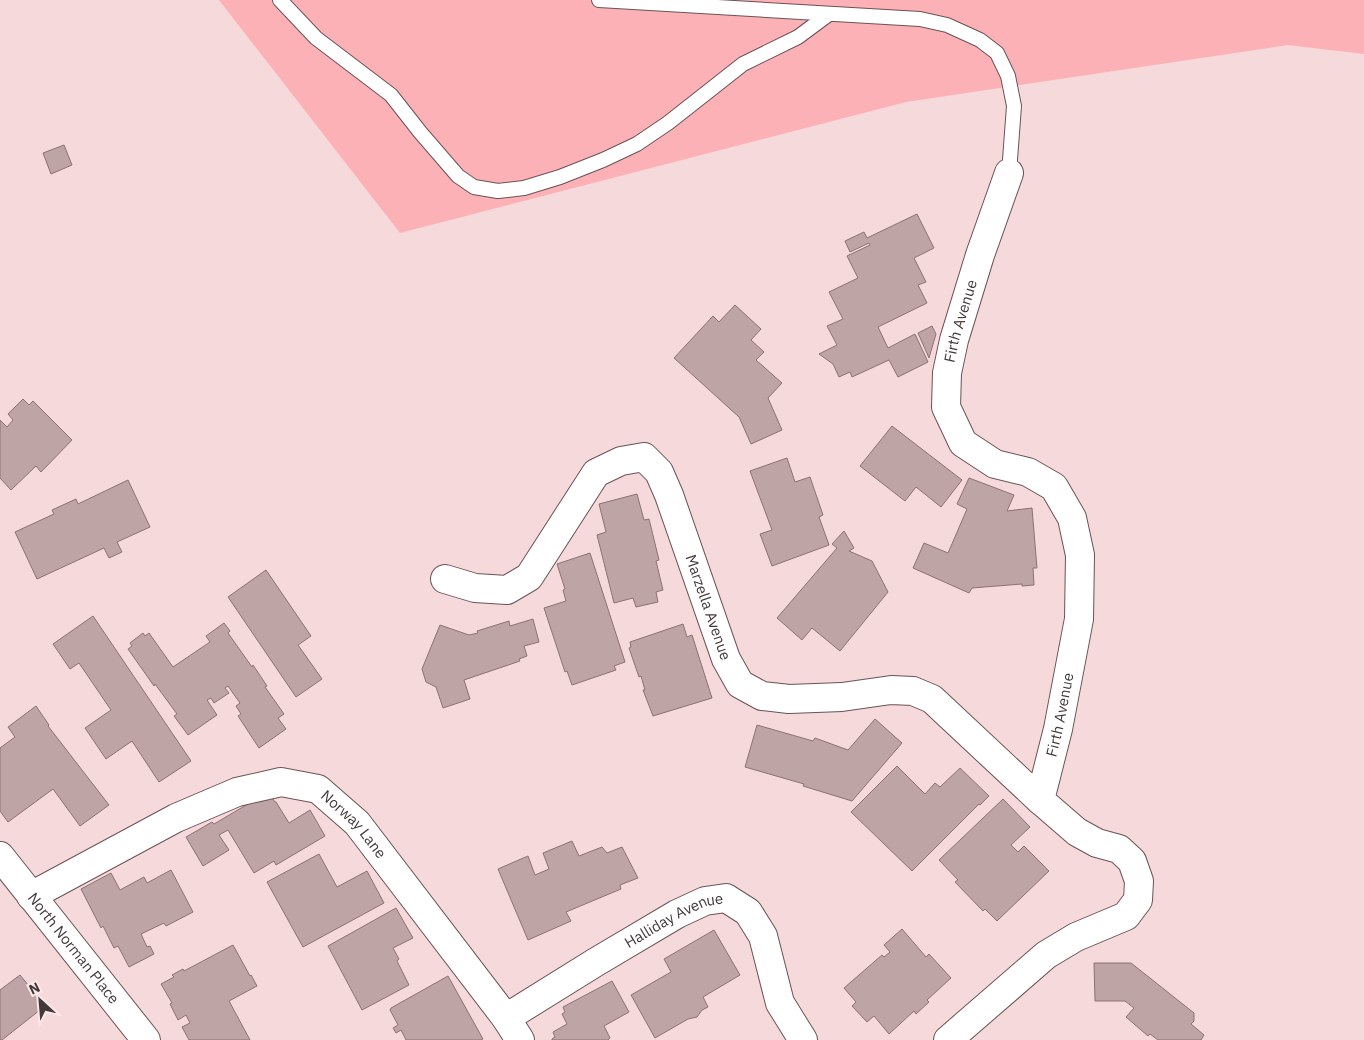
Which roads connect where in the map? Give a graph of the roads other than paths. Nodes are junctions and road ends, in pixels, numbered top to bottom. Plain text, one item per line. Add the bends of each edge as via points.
1 (280, 0) edge
2 (599, 0) edge
3 (830, 14) junction
4 (1009, 173) joint
5 (445, 579) dead end
6 (1040, 800) junction
7 (0, 856) edge
8 (31, 896) junction
9 (513, 1029) edge
10 (146, 1040) edge
11 (803, 1040) edge
12 (948, 1040) edge

1 - 3 lane via 316,38 391,95 458,176 474,187 498,191 524,188 560,177 636,144 743,64 798,37
2 - 3 lane, Firth Avenue
3 - 4 lane, Firth Avenue via 920,19 947,25 980,40 997,53 1008,76 1014,106
4 - 6 street, Firth Avenue via 954,340 947,373 946,407 963,443 995,464 1028,472 1054,486 1072,518 1080,555 1079,619 1058,729
5 - 6 street, Marzella Avenue via 476,588 507,590 529,577 596,473 621,461 644,457 659,472 726,659 740,684 762,696 789,699 913,691 932,699
6 - 12 street via 1077,832 1097,843 1119,849 1132,861 1139,881 1138,900 1126,916 1076,937 1046,955
7 - 8 street, North Norman Place
8 - 9 street, Norway Lane via 176,818 237,792 282,782 318,789 357,823
8 - 10 street, North Norman Place
9 - 11 street, Halliday Avenue via 596,962 677,914 706,901 726,898 748,912 763,936 780,1003

